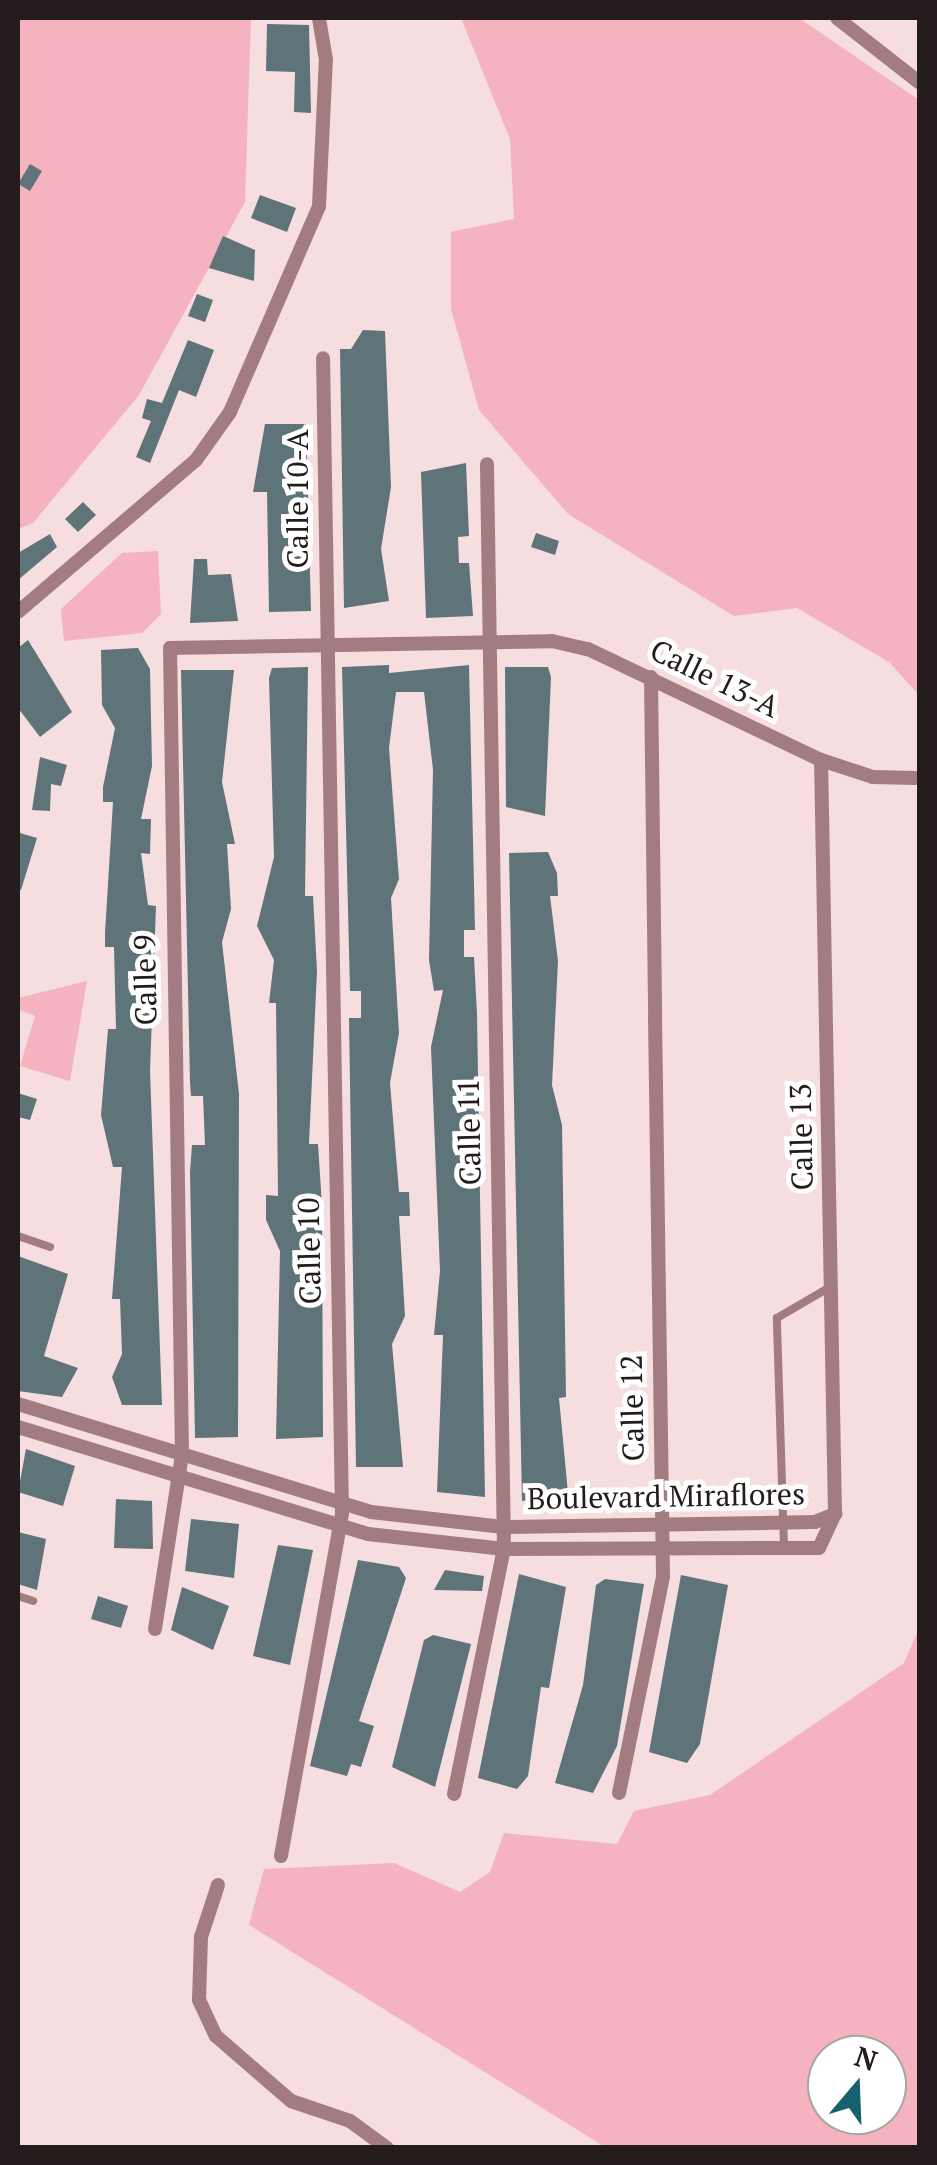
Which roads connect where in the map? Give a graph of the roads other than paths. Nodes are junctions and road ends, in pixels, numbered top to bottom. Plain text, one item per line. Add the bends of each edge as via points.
1 (318, 18) edge
2 (837, 18) edge
3 (920, 83) edge
4 (323, 358) dead end
5 (487, 464) dead end
6 (18, 612) edge
7 (488, 637) junction
8 (326, 638) junction
9 (651, 676) junction
10 (821, 760) junction
11 (915, 778) dead end
12 (18, 1236) edge
13 (50, 1246) dead end
14 (831, 1286) junction
15 (18, 1404) edge
16 (18, 1427) edge
17 (182, 1454) junction
18 (178, 1476) junction
19 (340, 1503) junction
20 (835, 1514) junction
21 (783, 1523) junction
22 (661, 1525) junction
23 (340, 1526) junction
24 (503, 1528) junction
25 (784, 1547) junction
26 (504, 1549) junction
27 (662, 1549) junction
28 (18, 1596) edge
29 (33, 1601) dead end
30 (155, 1629) dead end
31 (620, 1793) dead end
32 (454, 1794) dead end
33 (281, 1856) dead end
34 (218, 1884) dead end
35 (388, 2148) edge

1 - 6 street via 326,60 319,206 302,264 268,314 230,412 196,460
2 - 3 street
4 - 8 street, Calle 10-A
5 - 7 street, Calle 11
7 - 8 street, Calle 9
7 - 9 street, Calle 13-A via 588,649
7 - 24 street, Calle 11
8 - 17 street, Calle 9 via 176,642 166,662
8 - 19 street, Calle 10
9 - 10 street, Calle 13-A
9 - 22 street, Calle 12
10 - 11 street, Calle 13-A via 873,778
10 - 14 street, Calle 13
12 - 13 lane
14 - 20 street, Calle 13
14 - 21 lane via 778,1318
15 - 17 street, Boulevard Miraflores
16 - 18 street, Boulevard Miraflores
17 - 18 street, Calle 9
17 - 19 street, Boulevard Miraflores
18 - 23 street, Boulevard Miraflores
18 - 30 street, Calle 9
19 - 23 street, Calle 10
19 - 24 street, Boulevard Miraflores
20 - 21 street, Boulevard Miraflores
20 - 25 street, Boulevard Miraflores via 819,1548
21 - 22 street, Boulevard Miraflores
21 - 25 lane
22 - 24 street, Boulevard Miraflores
22 - 27 street, Calle 12
23 - 26 street, Boulevard Miraflores
23 - 33 street, Calle 10
24 - 26 street, Calle 11
25 - 27 street, Boulevard Miraflores
26 - 27 street, Boulevard Miraflores
26 - 32 street, Calle 11
27 - 31 street, Calle 12 via 659,1618
28 - 29 lane
34 - 35 street via 201,1937 199,2000 216,2036 291,2102 350,2121

